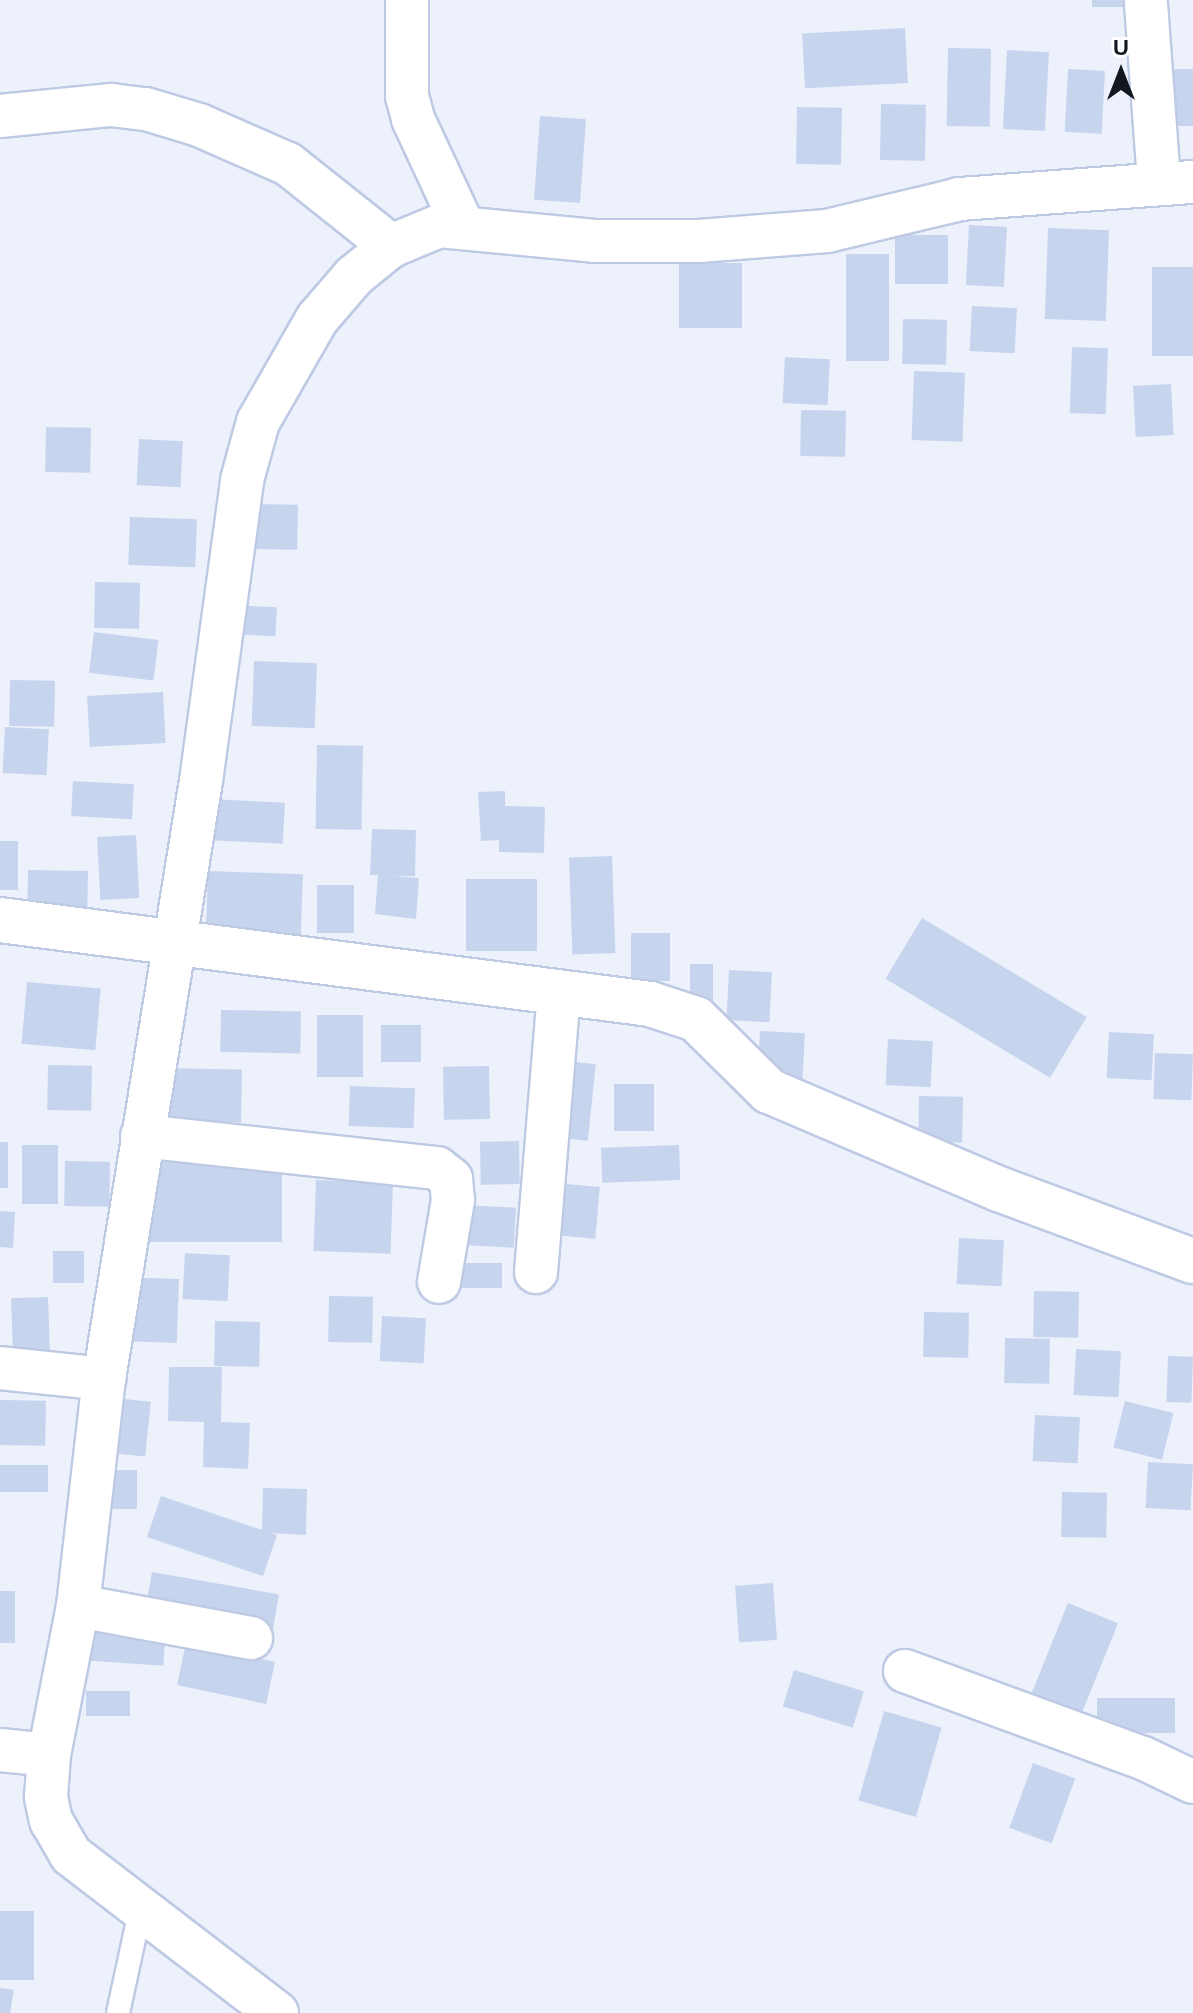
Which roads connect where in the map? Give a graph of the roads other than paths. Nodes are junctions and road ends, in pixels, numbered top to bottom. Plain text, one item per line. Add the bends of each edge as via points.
1 (407, 0) edge
2 (1146, 4) dead end
3 (0, 116) edge
4 (1176, 183) edge
5 (426, 234) junction
6 (0, 920) edge
7 (172, 945) junction
8 (559, 994) junction
9 (142, 1136) junction
10 (1193, 1261) edge
11 (536, 1272) dead end
12 (439, 1282) dead end
13 (0, 1368) edge
14 (104, 1379) junction
15 (78, 1606) junction
16 (251, 1638) dead end
17 (905, 1671) dead end
18 (0, 1750) edge
19 (49, 1755) junction
20 (1193, 1782) edge
21 (140, 1911) junction
22 (118, 2013) edge
23 (277, 2013) edge

1 - 5 street via 407,96
2 - 4 street
3 - 5 street via 111,105 146,109 199,125 288,164
4 - 5 street via 960,199 827,231 767,237 594,241
5 - 7 street via 354,276 317,319 258,422 249,450
6 - 7 street
7 - 8 street
7 - 9 street
8 - 10 street via 650,1004 696,1019 769,1091 999,1189
8 - 11 street
9 - 12 street via 437,1168 451,1179 453,1200
9 - 14 street
13 - 14 street
14 - 15 street
15 - 16 street
15 - 19 street
17 - 20 street via 1143,1758
18 - 19 street
19 - 21 street via 46,1797 51,1821 71,1855
21 - 22 lane
21 - 23 street

